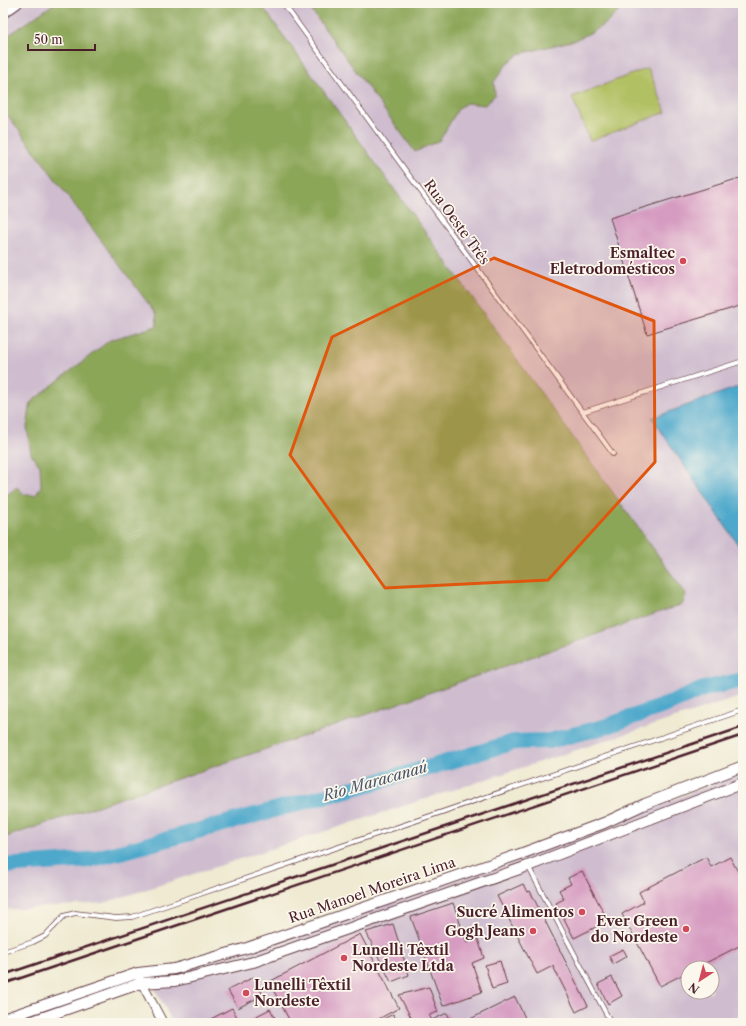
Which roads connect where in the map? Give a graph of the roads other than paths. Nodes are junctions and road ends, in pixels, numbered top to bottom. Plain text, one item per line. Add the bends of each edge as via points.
1 (18, 3) edge
2 (283, 3) edge
3 (3, 13) edge
4 (743, 361) edge
5 (583, 412) junction
6 (613, 454) dead end
7 (743, 710) edge
8 (743, 766) edge
9 (743, 783) edge
10 (528, 866) junction
11 (247, 948) junction
12 (3, 952) edge
13 (253, 962) junction
14 (138, 973) junction
15 (141, 983) junction
16 (3, 1019) edge
17 (161, 1022) edge
18 (27, 1023) edge
19 (611, 1023) edge

1 - 3 street
2 - 5 lane, Rua Oeste Três
4 - 5 lane
5 - 6 lane, Rua Oeste Três
7 - 12 lane via 132,917 116,918 75,913 64,916 45,936
8 - 11 street, Rua Manoel Moreira Lima via 523,853
9 - 10 street, Rua Manoel Moreira Lima
10 - 13 street, Rua Manoel Moreira Lima
10 - 19 lane
11 - 13 street
11 - 14 street, Rua Manoel Moreira Lima via 174,969
13 - 15 street, Rua Manoel Moreira Lima via 175,981
14 - 15 street
14 - 16 street, Rua Manoel Moreira Lima
15 - 17 street
15 - 18 street, Rua Manoel Moreira Lima

